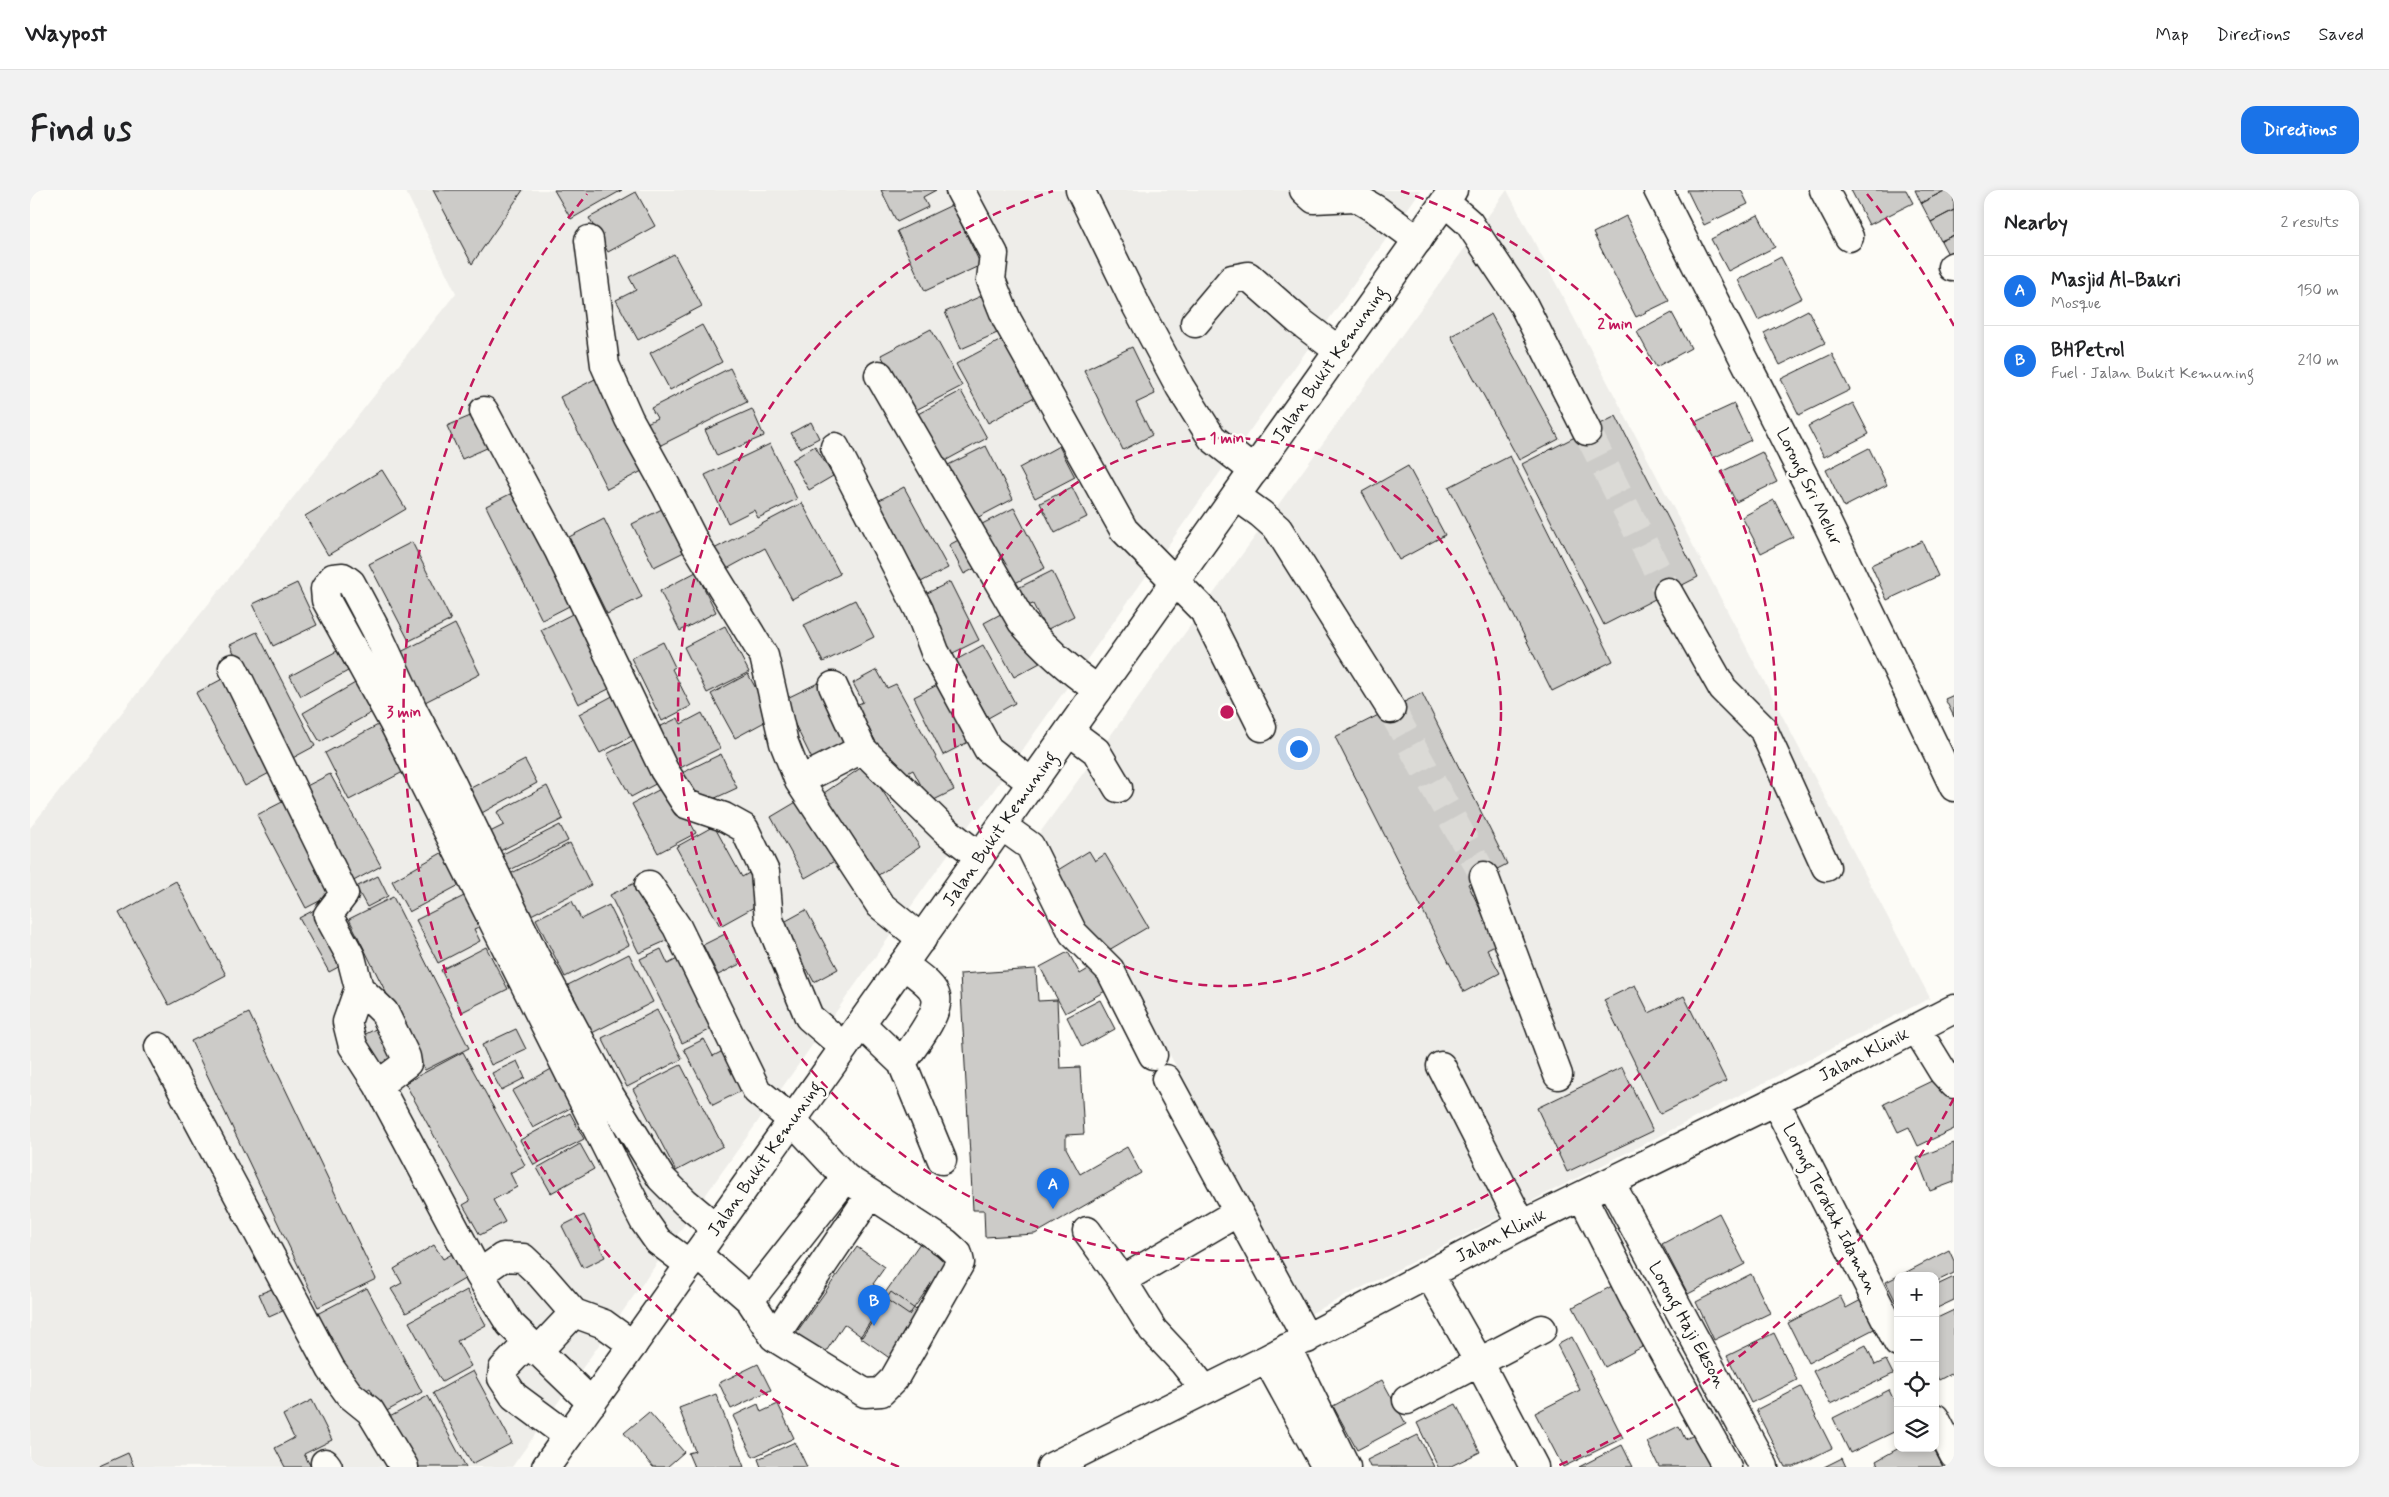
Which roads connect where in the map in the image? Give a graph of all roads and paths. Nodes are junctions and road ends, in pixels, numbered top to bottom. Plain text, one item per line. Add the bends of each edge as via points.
1 (960, 190) edge
2 (1080, 190) edge
3 (1304, 190) edge
4 (1658, 190) edge
5 (1824, 190) edge
6 (1449, 196) edge
7 (1849, 237) dead end
8 (589, 240) dead end
9 (1418, 240) junction
10 (1195, 323) dead end
11 (1339, 351) junction
12 (879, 375) dead end
13 (484, 412) dead end
14 (1587, 431) tunnel mouth
15 (835, 448) dead end
16 (1254, 471) junction
17 (1236, 496) junction
18 (1176, 581) junction
19 (1668, 592) tunnel mouth
20 (233, 668) dead end
21 (833, 686) dead end
22 (1098, 690) junction
23 (1391, 709) tunnel mouth
24 (1262, 727) dead end
25 (1069, 731) junction
26 (862, 749) junction
27 (799, 781) junction
28 (1032, 782) junction
29 (1954, 787) edge
30 (1118, 788) dead end
31 (1002, 826) junction
32 (980, 857) junction
33 (1826, 867) dead end
34 (1484, 876) tunnel mouth
35 (649, 886) dead end
36 (922, 938) junction
37 (903, 964) junction
38 (359, 988) junction
39 (1954, 1009) edge
40 (861, 1024) junction
41 (1916, 1028) junction
42 (159, 1047) dead end
43 (844, 1048) junction
44 (1153, 1055) dead end
45 (902, 1063) junction
46 (1441, 1066) dead end
47 (1558, 1075) dead end
48 (1166, 1079) dead end
49 (1954, 1084) edge
50 (378, 1085) junction
51 (1775, 1101) junction
52 (792, 1120) junction
53 (942, 1160) dead end
54 (846, 1178) junction
55 (1610, 1182) junction
56 (870, 1195) junction
57 (1582, 1196) junction
58 (1238, 1212) junction
59 (1522, 1225) junction
60 (716, 1228) junction
61 (1087, 1231) dead end
62 (693, 1259) junction
63 (479, 1274) junction
64 (1429, 1274) junction
65 (1122, 1280) junction
66 (750, 1300) junction
67 (574, 1313) junction
68 (1542, 1329) dead end
69 (1894, 1336) edge
70 (774, 1337) junction
71 (633, 1344) junction
72 (533, 1348) junction
73 (1287, 1349) junction
74 (1479, 1362) junction
75 (1205, 1390) junction
76 (1407, 1400) dead end
77 (592, 1402) junction
78 (1939, 1426) edge
79 (568, 1436) junction
80 (1954, 1455) edge
81 (1085, 1459) edge
82 (404, 1467) edge
83 (546, 1467) edge
84 (1051, 1467) edge
85 (1326, 1467) edge
86 (1346, 1467) edge
87 (1534, 1467) edge
88 (1727, 1467) edge
89 (1764, 1467) edge

1 - 18 street via 994,254 991,280 1007,320 1124,530
2 - 16 street via 1180,387 1212,438
3 - 9 street via 1314,199 1355,198
4 - 29 street, Lorong Sri Melur via 1819,506
5 - 7 street
6 - 9 street, Jalan Bukit Kemuning
6 - 14 street via 1522,304
8 - 27 street via 605,365 629,419 696,545 764,656 784,743
9 - 11 street, Jalan Bukit Kemuning
10 - 11 street via 1232,279 1248,276
11 - 16 street, Jalan Bukit Kemuning
12 - 22 street via 1022,622 1041,645
13 - 43 street via 559,551 664,770 686,804 744,828 765,872 768,920 809,1016
15 - 28 street via 919,610 935,652 988,749
16 - 17 street, Jalan Bukit Kemuning
17 - 18 street, Jalan Bukit Kemuning
17 - 23 street via 1261,514 1288,543
18 - 22 street, Jalan Bukit Kemuning
18 - 24 street via 1204,611
19 - 33 street via 1723,688 1763,728
20 - 38 street via 344,894 328,915 352,957
21 - 26 street
22 - 25 street, Jalan Bukit Kemuning
25 - 28 street, Jalan Bukit Kemuning
25 - 30 street via 1096,751
26 - 27 street
26 - 32 street via 945,830
27 - 36 street via 880,906
28 - 31 street, Jalan Bukit Kemuning
31 - 32 street, Jalan Bukit Kemuning
31 - 44 street via 1030,846 1074,933 1110,970
32 - 36 street, Jalan Bukit Kemuning
34 - 47 street
35 - 52 street via 677,927 757,1091
36 - 37 street, Jalan Bukit Kemuning
37 - 40 street, Jalan Bukit Kemuning
37 - 45 street via 929,986 936,998 935,1008 922,1035
38 - 50 street via 347,1022 354,1046
38 - 50 street via 384,1012 406,1057 407,1063 402,1069
39 - 41 street, Jalan Klinik
40 - 43 street, Jalan Bukit Kemuning
40 - 45 street
41 - 49 street
41 - 51 street, Jalan Klinik
42 - 82 street via 331,1369 349,1394 370,1411
43 - 52 street, Jalan Bukit Kemuning
45 - 53 street
46 - 59 street
48 - 58 street
50 - 63 street
51 - 55 street, Jalan Klinik
51 - 69 street, Lorong Teratak Idaman
52 - 54 street
52 - 60 street, Jalan Bukit Kemuning
54 - 56 street
54 - 66 street
55 - 57 street, Jalan Klinik
55 - 89 street, Lorong Haji Ekson
56 - 70 street
56 - 70 street via 946,1243 958,1254 960,1263 894,1379 881,1392 865,1393
57 - 59 street, Jalan Klinik
57 - 88 street via 1634,1299
58 - 65 street
58 - 73 street
59 - 64 street, Jalan Klinik
60 - 62 street, Jalan Bukit Kemuning
60 - 62 street via 661,1178 610,1094 535,956 451,782 404,717 644,1221 658,1240
61 - 65 street
62 - 66 street
62 - 71 street, Jalan Bukit Kemuning
63 - 67 street via 503,1257 523,1258
63 - 72 street via 510,1324
64 - 73 street, Jalan Klinik
64 - 74 street
65 - 75 street via 1153,1330
66 - 70 street
67 - 71 street via 604,1324
67 - 72 street
68 - 74 street
71 - 77 street, Jalan Bukit Kemuning
72 - 77 street
72 - 79 street via 503,1369 502,1378 514,1396
73 - 75 street, Jalan Klinik
73 - 85 street
73 - 86 street
74 - 76 street
74 - 87 street
75 - 81 street, Jalan Klinik
77 - 79 street, Jalan Bukit Kemuning
78 - 80 street
79 - 83 street, Jalan Bukit Kemuning
81 - 84 street, Jalan Klinik

